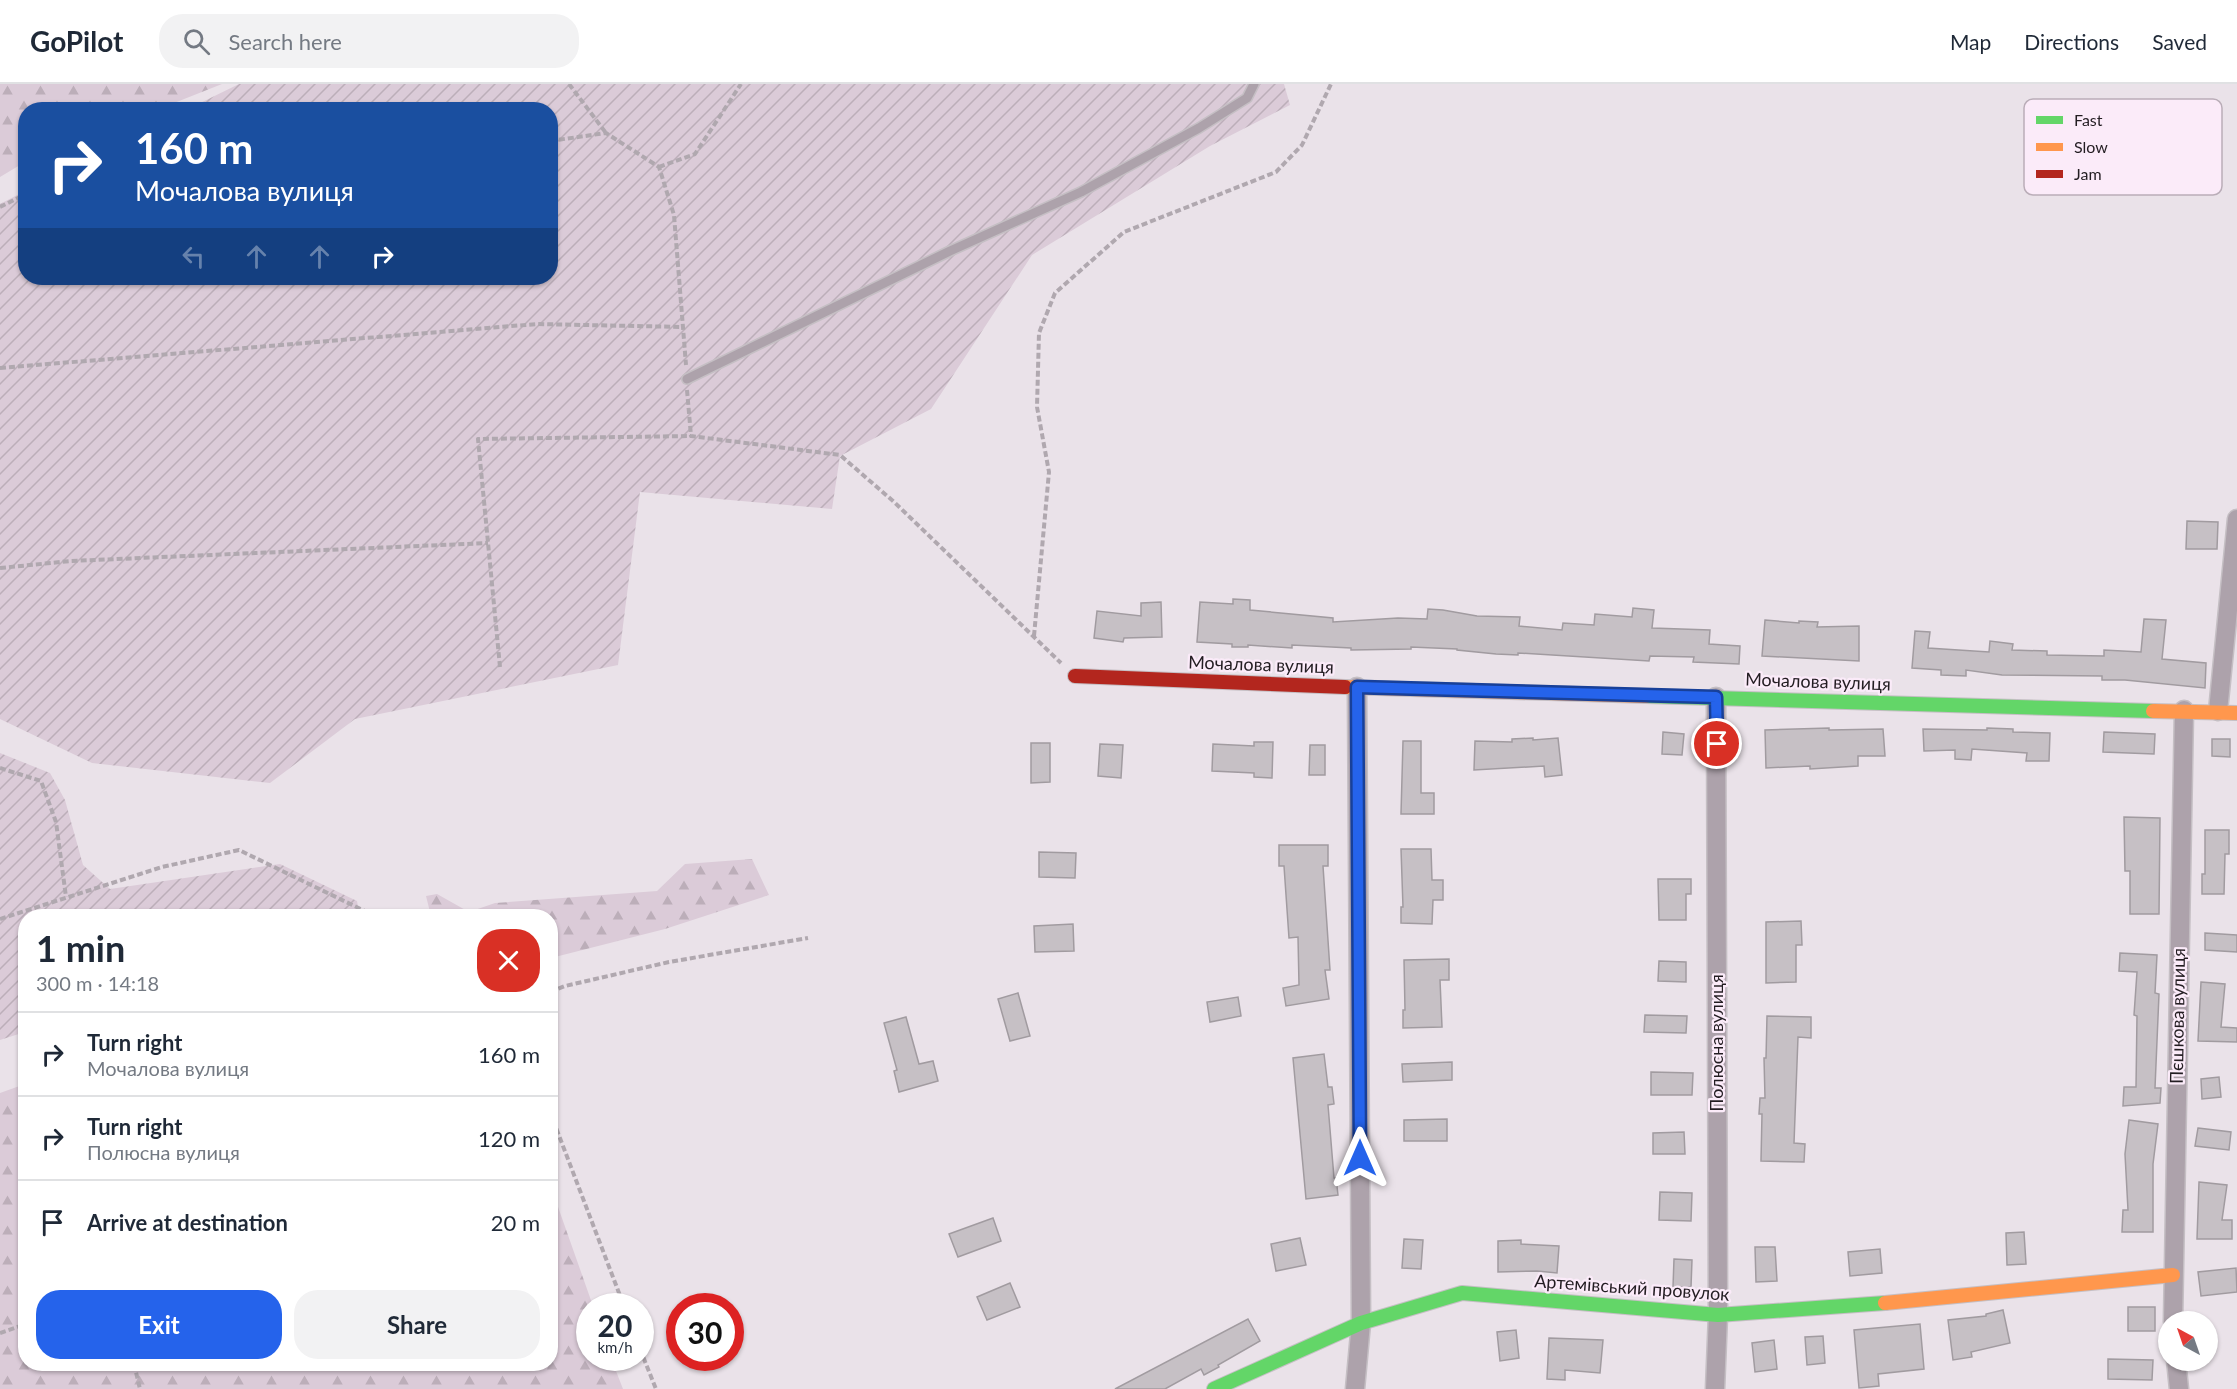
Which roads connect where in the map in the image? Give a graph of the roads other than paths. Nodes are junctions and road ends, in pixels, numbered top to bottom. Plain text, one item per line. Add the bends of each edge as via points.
1 (1254, 84) edge
2 (687, 379) road end
3 (2237, 519) edge
4 (1074, 676) road end
5 (1357, 687) junction
6 (1716, 697) junction
7 (2184, 711) junction
8 (2218, 711) junction
9 (2237, 713) edge
10 (2173, 1275) junction
11 (2173, 1311) edge
12 (1718, 1315) junction
13 (1361, 1323) junction
14 (2177, 1371) edge
15 (1214, 1389) edge
16 (1355, 1389) edge
17 (1715, 1389) edge
18 (2179, 1389) edge

1 - 2 lane via 1247,98 1200,128 1081,192
3 - 8 street
4 - 5 street, Мочалова вулиця
5 - 6 street, Мочалова вулиця
5 - 13 street
6 - 7 street, Мочалова вулиця
6 - 12 street, Полюсна вулиця
7 - 8 street, Мочалова вулиця
7 - 10 street, Пєшкова вулиця
8 - 9 street, Мочалова вулиця
10 - 11 street, Пєшкова вулиця
10 - 12 street, Артемівський провулок
12 - 13 street, Артемівський провулок via 1462,1293
12 - 17 street, Полюсна вулиця
13 - 15 street, Артемівський провулок
13 - 16 street
14 - 18 street

